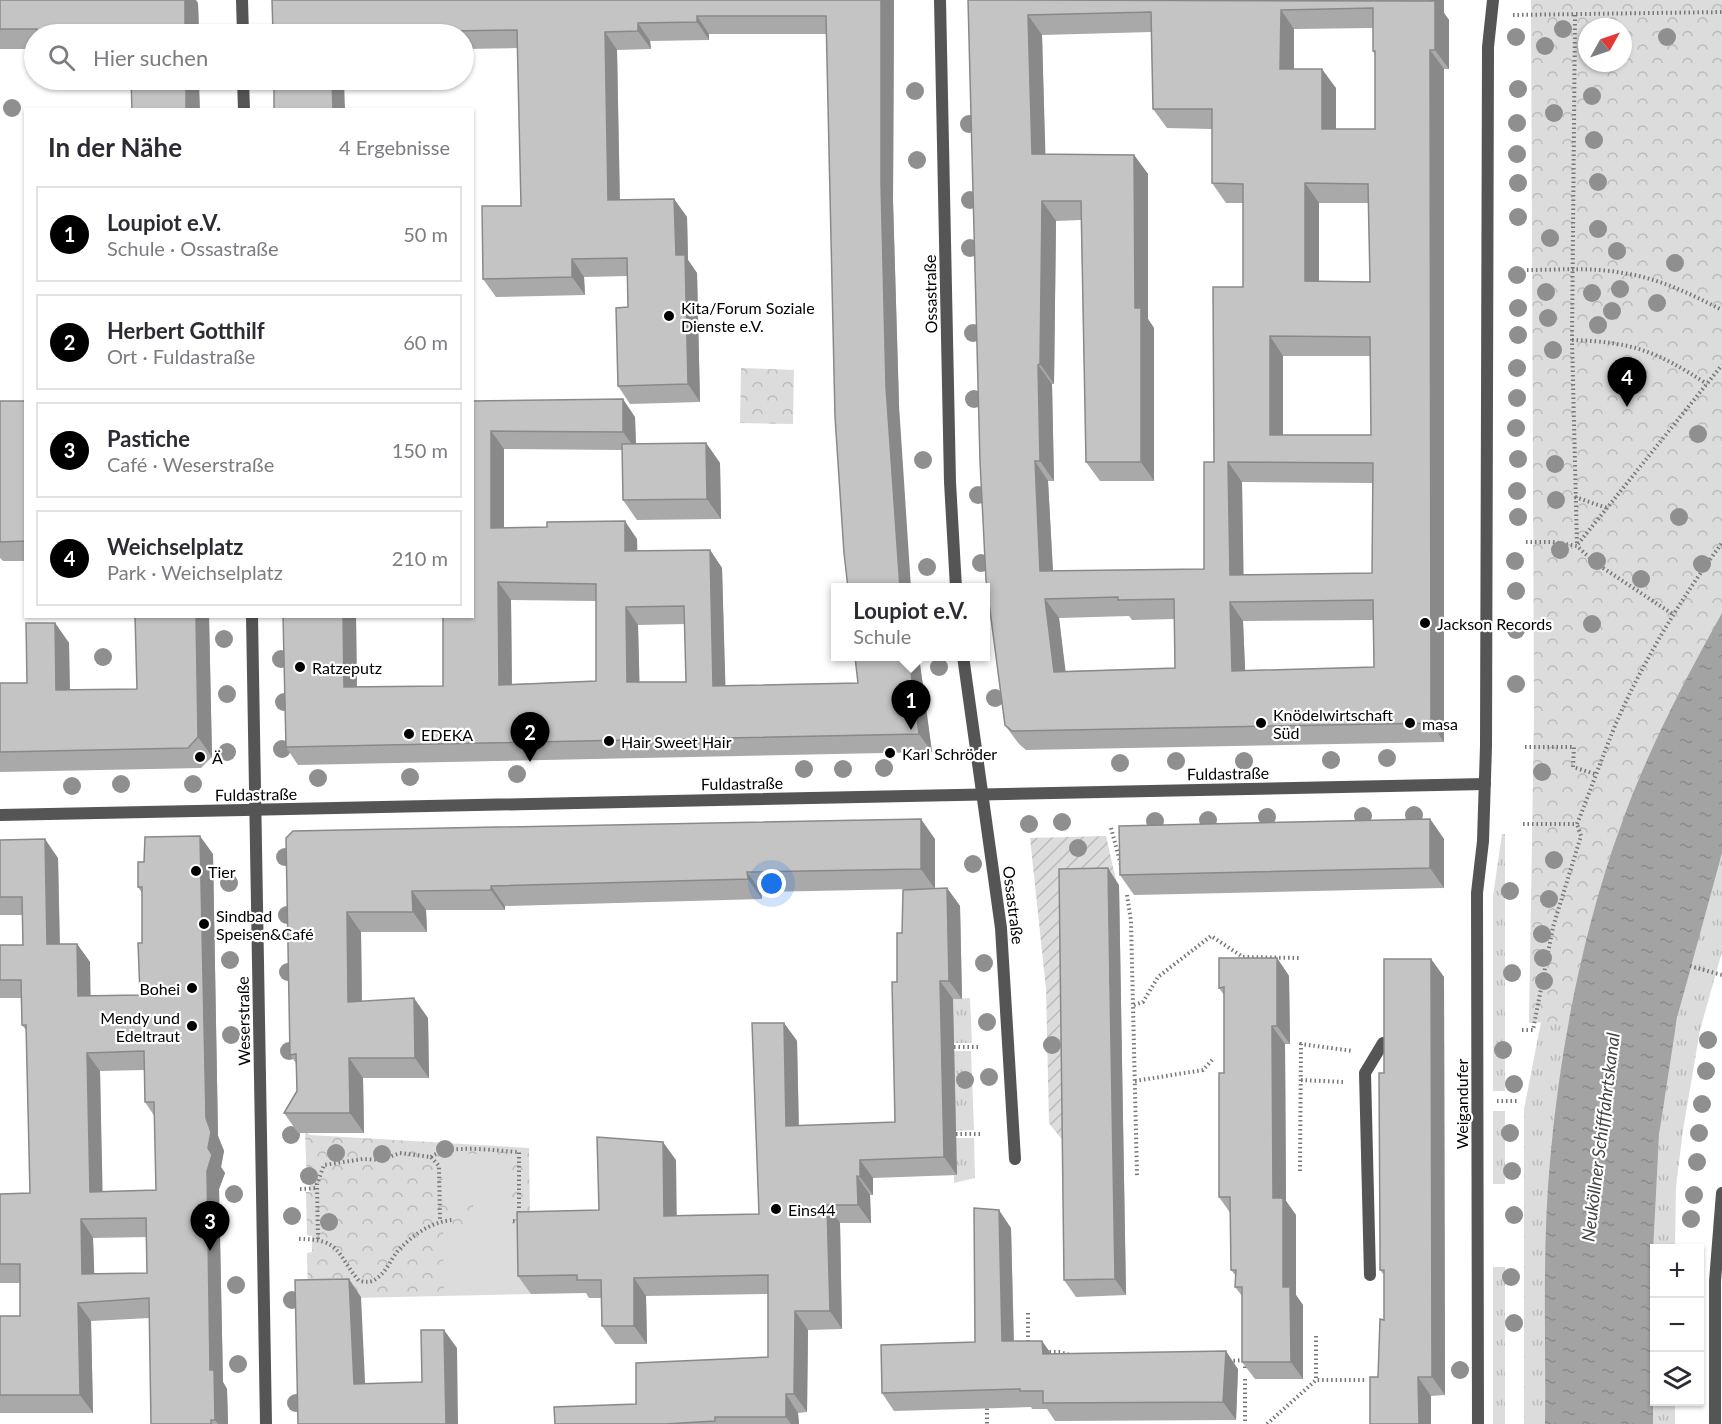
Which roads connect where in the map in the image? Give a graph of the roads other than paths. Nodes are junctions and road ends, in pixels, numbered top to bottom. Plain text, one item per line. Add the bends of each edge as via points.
1 (242, 0) edge
2 (940, 0) edge
3 (1493, 0) edge
4 (243, 24) edge
5 (243, 90) edge
6 (244, 108) edge
7 (956, 583) edge
8 (252, 618) edge
9 (964, 661) edge
10 (1485, 784) junction
11 (983, 795) junction
12 (255, 810) junction
13 (0, 815) edge
14 (1379, 1048) road end
15 (1015, 1159) dead end
16 (1722, 1193) edge
17 (1370, 1275) dead end
18 (266, 1424) edge
19 (1478, 1424) edge
20 (1715, 1424) edge

1 - 4 street
2 - 7 street, Ossastraße
3 - 10 street, Weigandufer via 1488,47
5 - 6 street
8 - 12 street, Weserstraße
9 - 11 street, Ossastraße
10 - 11 street, Fuldastraße
10 - 19 street, Weigandufer via 1484,841 1477,893
11 - 12 street, Fuldastraße
11 - 15 street, Ossastraße via 1001,928
12 - 13 street, Fuldastraße
12 - 18 street, Weserstraße
14 - 17 street via 1365,1073
16 - 20 street via 1715,1281

